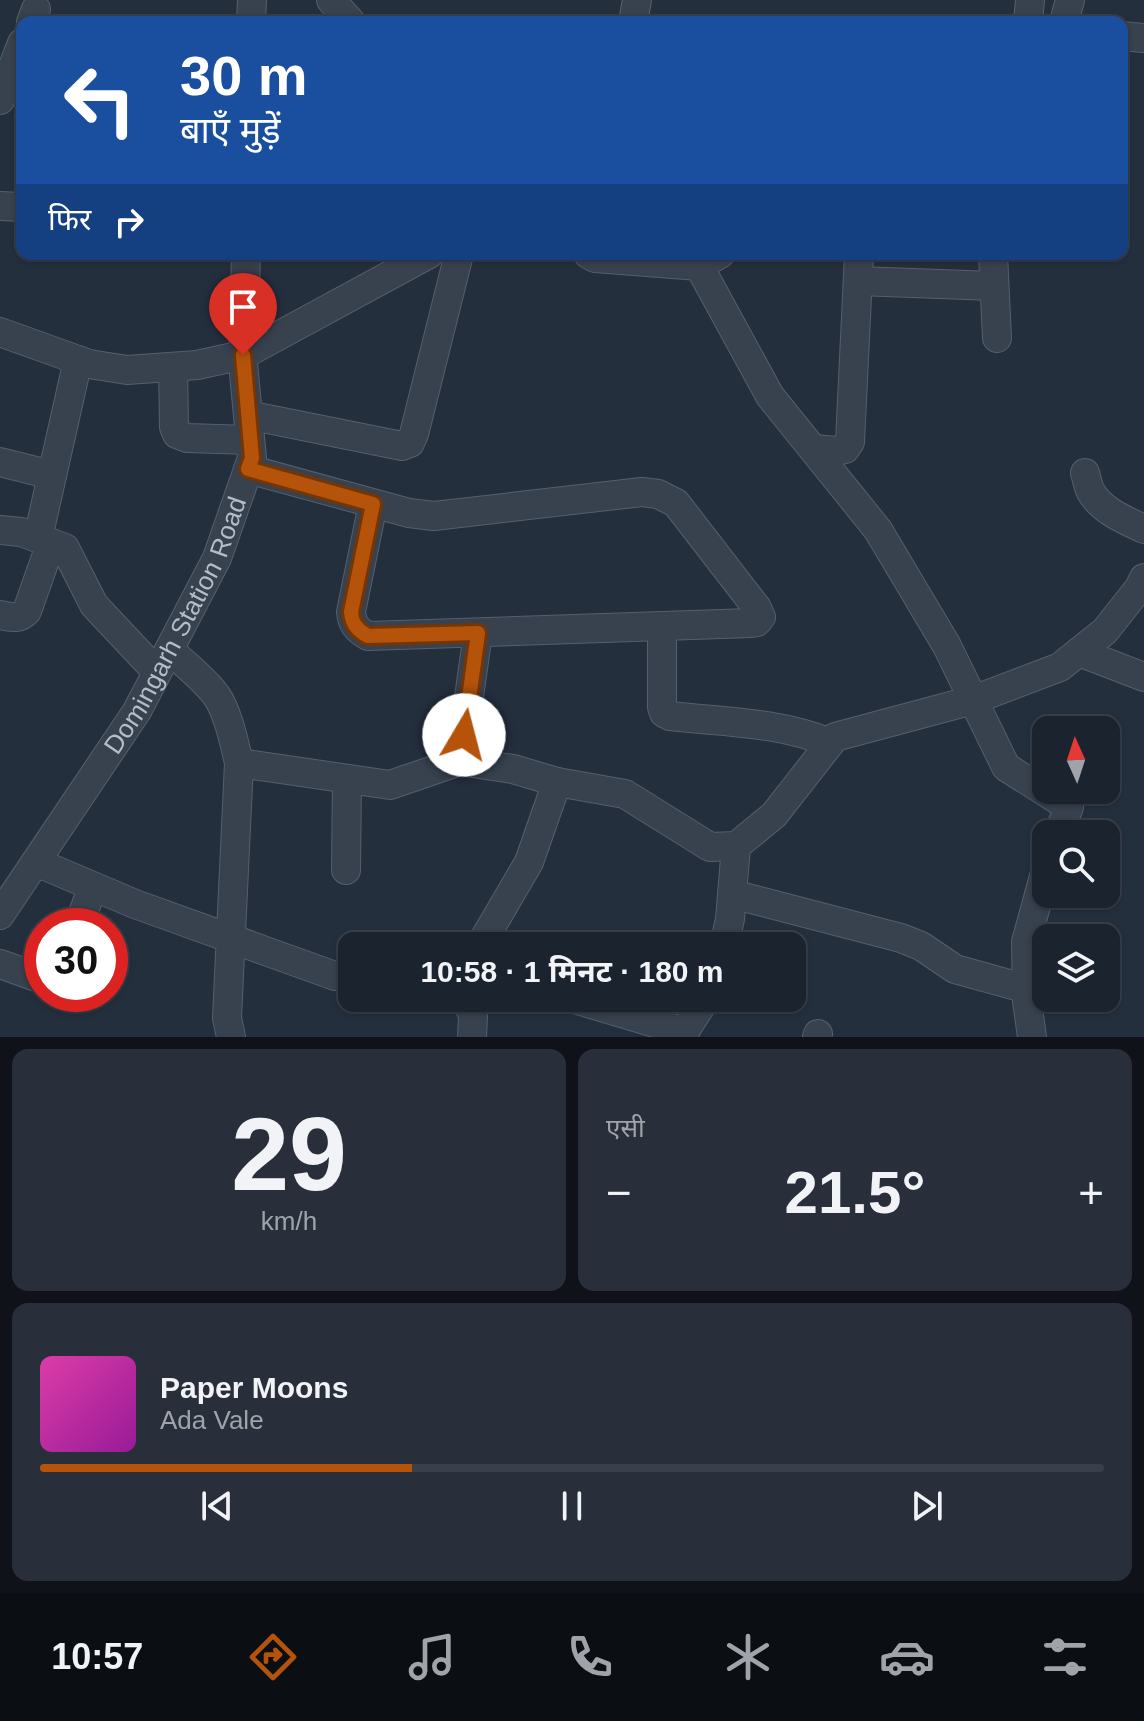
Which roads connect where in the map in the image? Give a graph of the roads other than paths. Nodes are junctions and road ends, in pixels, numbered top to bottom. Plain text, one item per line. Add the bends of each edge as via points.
1 (331, 0) edge
2 (346, 16) edge
3 (16, 74) edge
4 (0, 100) edge
5 (246, 260) edge
6 (418, 260) edge
7 (458, 260) edge
8 (709, 260) edge
9 (993, 260) edge
10 (858, 268) edge
11 (994, 286) junction
12 (0, 332) edge
13 (997, 338) dead end
14 (243, 355) junction
15 (78, 360) junction
16 (173, 367) junction
17 (249, 428) junction
18 (813, 449) junction
19 (0, 462) edge
20 (248, 469) junction
21 (1085, 473) dead end
22 (52, 475) junction
23 (373, 504) junction
24 (1144, 529) edge
25 (0, 530) edge
26 (45, 541) junction
27 (1144, 578) edge
28 (0, 615) edge
29 (662, 626) junction
30 (478, 633) junction
31 (1079, 652) junction
32 (163, 661) junction
33 (1144, 677) edge
34 (973, 700) junction
35 (830, 743) junction
36 (460, 761) junction
37 (239, 763) junction
38 (347, 779) junction
39 (557, 782) junction
40 (1064, 820) edge
41 (736, 846) junction
42 (36, 862) junction
43 (346, 870) dead end
44 (93, 887) junction
45 (732, 894) junction
46 (85, 908) edge
47 (1035, 908) edge
48 (0, 915) edge
49 (488, 932) edge
50 (727, 932) edge
51 (230, 938) junction
52 (0, 964) edge
53 (24, 973) edge
54 (338, 976) edge
55 (1027, 989) junction
56 (471, 1012) edge
57 (613, 1012) edge
58 (697, 1012) edge
59 (683, 1035) edge
60 (231, 1037) edge
61 (472, 1037) edge
62 (1032, 1037) edge

1 - 2 street
3 - 4 street
5 - 14 street, Domingarh Station Road
6 - 14 street
7 - 17 street via 410,443
8 - 18 street via 770,396
9 - 11 street
10 - 11 street
10 - 18 street via 850,442 837,451
11 - 13 street
12 - 15 street
14 - 16 street
14 - 17 street, Domingarh Station Road
15 - 16 street via 127,370
15 - 22 street
16 - 17 street via 177,434 187,438
17 - 20 street, Domingarh Station Road
18 - 34 street via 878,530
19 - 22 street
20 - 23 street
20 - 32 street, Domingarh Station Road via 217,558
21 - 24 street via 1099,501
22 - 26 street
23 - 29 street via 434,516 658,494 676,503 761,617 751,623
23 - 30 street via 352,622 368,636
25 - 26 street
26 - 28 street via 27,611 17,618
26 - 32 street via 65,548 94,605
27 - 31 street via 1105,631
29 - 30 street
29 - 35 street via 664,713 783,728
30 - 36 street
31 - 33 street
31 - 34 street via 1060,667
32 - 37 street via 194,672 218,697
32 - 42 street, Domingarh Station Road via 137,711
34 - 35 street via 835,737
34 - 40 street via 1006,767 1069,807
35 - 41 street via 774,815
36 - 38 street via 390,785
36 - 39 street
37 - 38 street
37 - 51 street
38 - 43 street
39 - 41 street via 625,794 710,847
39 - 49 street via 529,862
41 - 45 street
42 - 44 street
42 - 48 street, Domingarh Station Road
44 - 46 street
44 - 51 street
45 - 50 street
45 - 55 street via 901,938 955,969
47 - 55 street via 1026,942
51 - 54 street
51 - 60 street
52 - 53 street
55 - 62 street
56 - 61 street
57 - 59 street
58 - 59 street

